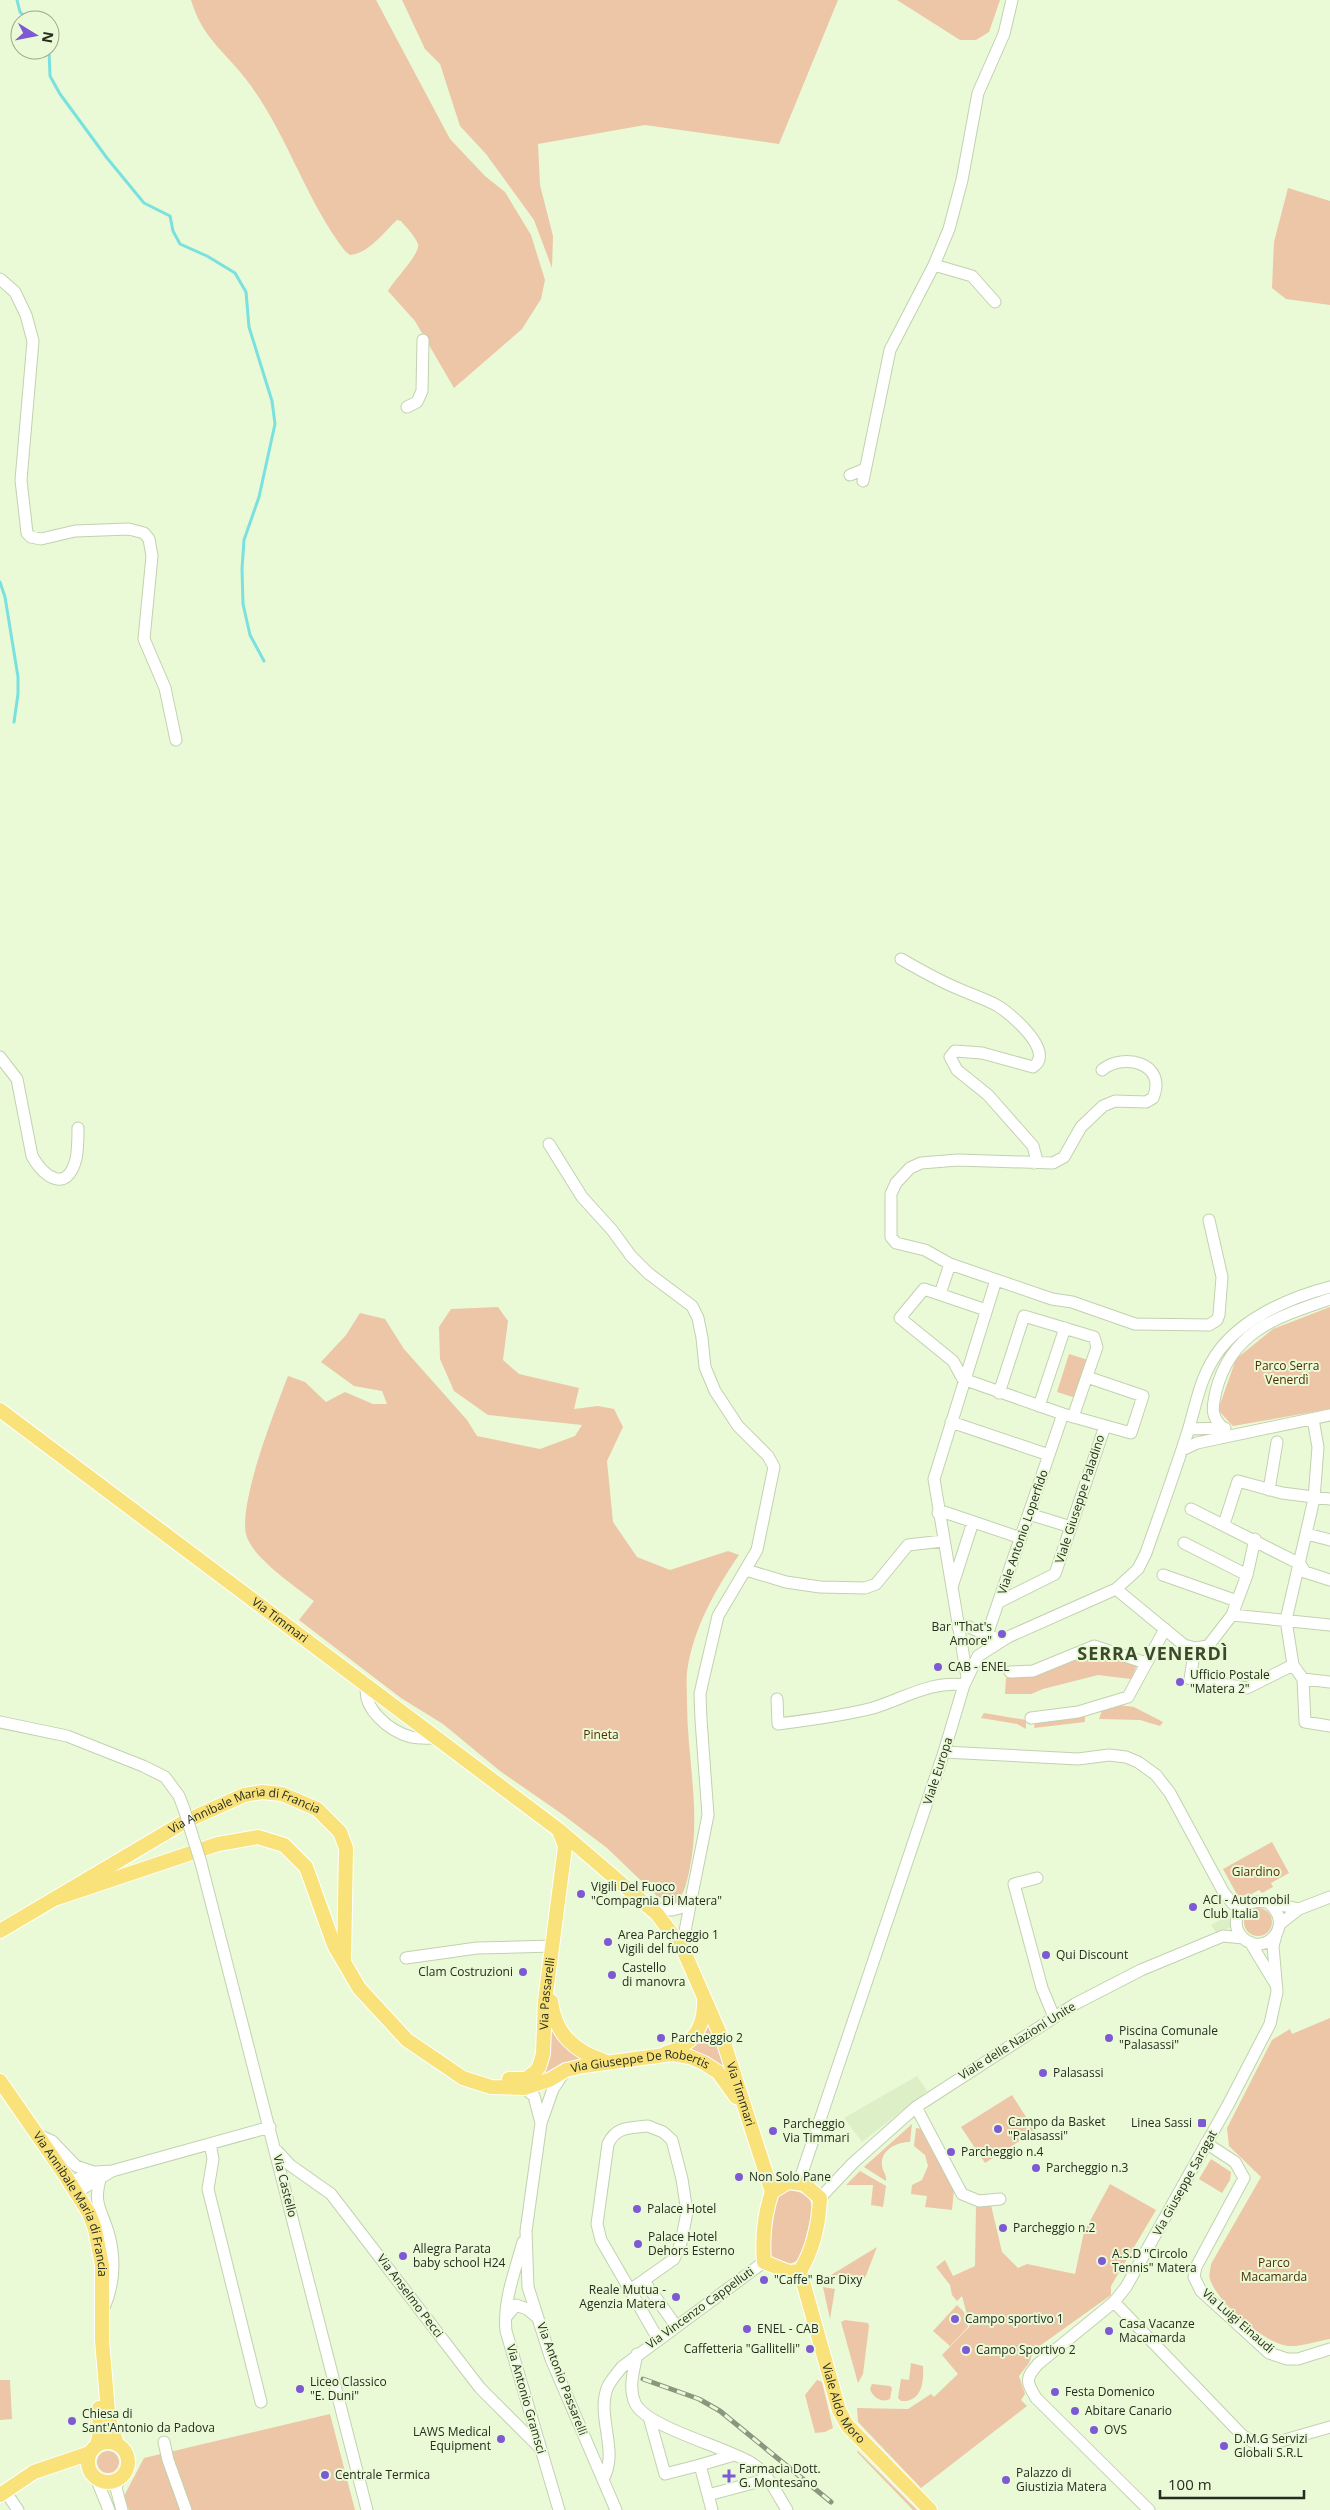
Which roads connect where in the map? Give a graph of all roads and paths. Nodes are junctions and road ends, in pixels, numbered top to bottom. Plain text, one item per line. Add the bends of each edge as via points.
1 (1012, 0) edge
2 (934, 265) junction
3 (0, 279) edge
4 (994, 302) dead end
5 (423, 340) dead end
6 (407, 406) dead end
7 (865, 469) junction
8 (850, 475) dead end
9 (863, 481) dead end
10 (176, 740) dead end
11 (901, 959) dead end
12 (0, 1057) edge
13 (1102, 1070) dead end
14 (78, 1128) dead end
15 (549, 1144) dead end
16 (1034, 1163) junction
17 (1209, 1220) dead end
18 (950, 1264) junction
19 (996, 1280) junction
20 (1330, 1287) edge
21 (940, 1294) junction
22 (1330, 1299) edge
23 (986, 1310) junction
24 (1065, 1328) junction
25 (1087, 1377) junction
26 (963, 1379) junction
27 (999, 1393) junction
28 (1039, 1406) junction
29 (0, 1410) edge
30 (1068, 1416) junction
31 (1330, 1416) edge
32 (1313, 1419) junction
33 (950, 1422) junction
34 (1105, 1426) junction
35 (1221, 1426) junction
36 (1189, 1429) junction
37 (1240, 1433) junction
38 (1277, 1442) dead end
39 (1182, 1450) junction
40 (1049, 1455) junction
41 (1330, 1461) edge
42 (1318, 1462) junction
43 (1269, 1490) junction
44 (1314, 1499) junction
45 (1330, 1499) edge
46 (1192, 1508) dead end
47 (938, 1513) junction
48 (1029, 1514) junction
49 (973, 1522) junction
50 (1224, 1524) junction
51 (1071, 1527) junction
52 (1307, 1534) junction
53 (1021, 1538) junction
54 (1255, 1539) junction
55 (1330, 1540) edge
56 (943, 1541) junction
57 (1184, 1544) dead end
58 (1300, 1564) junction
59 (746, 1570) junction
60 (1163, 1575) dead end
61 (1247, 1575) junction
62 (1330, 1580) edge
63 (1116, 1589) junction
64 (951, 1590) junction
65 (999, 1602) junction
66 (1237, 1602) junction
67 (1232, 1615) junction
68 (1286, 1620) junction
69 (1330, 1625) edge
70 (958, 1627) junction
71 (1165, 1629) junction
72 (987, 1634) junction
73 (1001, 1640) junction
74 (1195, 1648) junction
75 (1146, 1663) junction
76 (1292, 1664) junction
77 (1010, 1672) dead end
78 (1303, 1679) junction
79 (966, 1681) junction
80 (1330, 1682) edge
81 (366, 1684) junction
82 (777, 1699) dead end
83 (1031, 1718) dead end
84 (0, 1722) edge
85 (1330, 1726) edge
86 (439, 1738) junction
87 (944, 1752) junction
88 (559, 1830) junction
89 (594, 1860) junction
90 (562, 1868) junction
91 (1037, 1878) dead end
92 (1330, 1897) edge
93 (57, 1898) junction
94 (1269, 1903) junction
95 (690, 1905) junction
96 (1243, 1907) junction
97 (652, 1909) junction
98 (1299, 1909) junction
99 (1280, 1924) junction
100 (0, 1931) edge
101 (1276, 1935) junction
102 (1246, 1940) junction
103 (553, 1946) junction
104 (682, 1947) junction
105 (406, 1958) dead end
106 (344, 1961) junction
107 (549, 1983) junction
108 (1276, 1985) junction
109 (704, 1997) junction
110 (1054, 2017) junction
111 (653, 2056) junction
112 (608, 2062) junction
113 (566, 2070) junction
114 (452, 2071) junction
115 (0, 2081) edge
116 (524, 2088) junction
117 (742, 2104) junction
118 (916, 2107) junction
119 (541, 2123) junction
120 (270, 2127) junction
121 (38, 2135) junction
122 (247, 2135) junction
123 (1206, 2143) junction
124 (210, 2144) junction
125 (275, 2147) junction
126 (98, 2175) junction
127 (799, 2182) junction
128 (73, 2188) junction
129 (772, 2192) junction
130 (820, 2198) junction
131 (1000, 2199) dead end
132 (526, 2231) junction
133 (764, 2262) junction
134 (800, 2271) junction
135 (644, 2281) junction
136 (511, 2286) junction
137 (528, 2286) junction
138 (630, 2290) junction
139 (1114, 2302) junction
140 (516, 2305) junction
141 (103, 2310) junction
142 (505, 2318) junction
143 (538, 2318) junction
144 (676, 2326) junction
145 (658, 2339) junction
146 (102, 2340) junction
147 (1330, 2349) edge
148 (637, 2354) junction
149 (261, 2402) dead end
150 (649, 2417) junction
151 (1330, 2427) edge
152 (164, 2442) dead end
153 (118, 2444) junction
154 (540, 2448) junction
155 (94, 2449) junction
156 (734, 2455) junction
157 (700, 2465) junction
158 (53, 2466) junction
159 (94, 2476) junction
160 (119, 2479) junction
161 (604, 2479) junction
162 (768, 2479) junction
163 (2, 2493) edge
164 (708, 2495) junction
165 (18, 2510) edge
166 (110, 2510) edge
167 (122, 2510) edge
168 (186, 2510) edge
169 (368, 2510) edge
170 (559, 2510) edge
171 (616, 2510) edge
172 (712, 2510) edge
173 (787, 2510) edge
174 (930, 2510) edge
175 (1149, 2510) edge

1 - 2 street via 1004,34 978,93 962,195
2 - 4 street via 972,276
2 - 7 street via 890,350
3 - 10 street via 15,292 34,341 21,480 27,533 41,539 76,531 128,529 144,533 149,539 152,556 144,639 165,688
5 - 6 street via 420,398
7 - 8 street
7 - 9 street
11 - 16 street via 999,1007 1032,1037 1039,1053 1038,1062 1033,1067 967,1050 954,1051 950,1057 957,1070 988,1095 1029,1141 1036,1151
12 - 14 street via 17,1079 32,1156 49,1177 56,1180 71,1172 76,1158
13 - 16 street via 1120,1062 1147,1065 1155,1080 1153,1098 1146,1102 1122,1100 1108,1103 1081,1127 1058,1162
15 - 59 street via 582,1197 631,1256 692,1306 698,1318 705,1367 715,1390 738,1426 771,1462 773,1471 761,1538
16 - 18 street via 958,1160 921,1163 910,1168 896,1182 890,1201 893,1240 925,1250
17 - 19 street via 1222,1277 1219,1315 1209,1326 1135,1324
18 - 19 street
18 - 21 street
19 - 23 street
20 - 36 street, Viale Europa via 1269,1310 1238,1331 1221,1348 1211,1363 1194,1406
21 - 23 street
21 - 26 street via 924,1288 900,1318 953,1361
22 - 35 street via 1293,1312 1242,1341 1227,1359 1212,1410 1214,1419
23 - 26 street
24 - 25 street, Viale Antonio Loperfido via 1094,1337 1097,1347
24 - 27 street, Viale Antonio Loperfido via 1024,1316
24 - 28 street
25 - 30 street, Viale Antonio Loperfido
25 - 34 street, Viale Giuseppe Paladino via 1143,1396 1131,1433
26 - 27 street
26 - 33 street
27 - 28 street
28 - 30 street
29 - 81 main road, Via Timmari
30 - 34 street
30 - 40 street, Viale Antonio Loperfido
31 - 32 street
32 - 37 street
32 - 42 street
33 - 40 street
33 - 47 street via 934,1479
34 - 51 street, Viale Giuseppe Paladino
35 - 36 street
35 - 37 street
36 - 39 street, Viale Europa
37 - 39 street via 1197,1442
38 - 43 street
39 - 63 street, Viale Europa via 1145,1555 1138,1568
40 - 48 street, Viale Antonio Loperfido
41 - 42 street
42 - 44 street
43 - 44 street
43 - 50 street via 1238,1481
44 - 45 street
44 - 52 street
46 - 50 street
47 - 49 street
47 - 56 street
48 - 51 street
48 - 53 street, Viale Antonio Loperfido
49 - 53 street
49 - 64 street
50 - 54 street
51 - 65 street, Viale Giuseppe Paladino via 1055,1574
52 - 55 street
52 - 58 street
53 - 65 street, Viale Antonio Loperfido
54 - 58 street
54 - 61 street
56 - 59 street via 908,1545 876,1584 865,1588 786,1582
56 - 64 street
57 - 61 street
58 - 62 street via 1305,1572
58 - 68 street
59 - 95 street via 718,1616 700,1694 708,1815
60 - 66 street
61 - 66 street
63 - 71 street
63 - 73 street, Viale Europa
64 - 70 street
65 - 72 street, Viale Antonio Loperfido
66 - 67 street
67 - 68 street
67 - 74 street via 1208,1646
68 - 69 street
68 - 76 street
70 - 72 street via 967,1626
70 - 79 street
71 - 74 street via 1184,1645
71 - 75 street
72 - 73 street
73 - 79 street, Viale Europa via 978,1656
74 - 76 street via 1190,1679 1246,1688
75 - 77 street via 1094,1646 1033,1670
75 - 83 street via 1128,1697 1078,1712
76 - 78 street
78 - 80 street
78 - 85 street via 1305,1722
79 - 82 street via 941,1684 844,1715 778,1724
79 - 87 street, Viale Europa
81 - 86 main road, Via Timmari
81 - 86 street via 370,1708 381,1718 412,1737
84 - 120 street, Via Castello, bridge via 67,1736 143,1766 165,1777 179,1796 201,1863
86 - 88 main road, Via Timmari
87 - 96 street via 1078,1759 1109,1755 1138,1762 1162,1783 1224,1893 1232,1904
87 - 127 street, Viale Europa
88 - 89 main road, Via Timmari
88 - 90 main road, Via Passarelli via 565,1846
89 - 90 main road via 573,1858
89 - 97 main road, Via Timmari
90 - 103 main road, Via Passarelli
91 - 110 street via 1014,1884 1042,1988
92 - 98 street
93 - 100 main road, Via Annibale Maria di Francia
93 - 106 main road, Via Annibale Maria di Francia via 218,1844 258,1837 284,1845 306,1868 334,1945
93 - 106 main road, Via Annibale Maria di Francia via 207,1810 244,1795 262,1792 282,1794 317,1809 340,1832 346,1848
94 - 96 street via 1254,1901
94 - 98 street
94 - 99 street via 1277,1912
95 - 97 street via 672,1910
95 - 104 street
96 - 102 street via 1236,1926
97 - 104 main road, Via Timmari
98 - 99 street
99 - 101 street
101 - 102 street via 1264,1943
101 - 108 street, Via Giuseppe Saragat
102 - 108 street
102 - 110 street, Viale delle Nazioni Unite via 1224,1936 1140,1970
103 - 105 street via 477,1948
103 - 107 main road, Via Passarelli
104 - 109 main road, Via Timmari
106 - 114 main road, Via Annibale Maria di Francia via 360,1988 407,2040
107 - 112 main road via 552,2013 558,2029 585,2054
107 - 114 main road, Via Passarelli via 542,2054 535,2072 526,2079 497,2080
108 - 123 street, Via Giuseppe Saragat via 1276,2002 1270,2024
109 - 111 main road via 702,2019 692,2039 681,2049
109 - 117 main road, Via Timmari via 724,2044
110 - 118 street, Viale delle Nazioni Unite
111 - 112 main road, Via Giuseppe De Robertis
111 - 117 main road, Via Giuseppe De Robertis via 672,2054 704,2063 718,2072
112 - 113 main road, Via Giuseppe De Robertis
113 - 116 main road, Via Giuseppe De Robertis
113 - 119 street, Via Antonio Passarelli via 553,2089
114 - 116 main road, Via Annibale Maria di Francia via 491,2087
115 - 121 main road, Via Annibale Maria di Francia
116 - 119 street via 534,2096
117 - 129 main road, Via Timmari
118 - 130 street, Viale delle Nazioni Unite via 853,2163
118 - 131 street via 962,2194 979,2201
119 - 132 street, Via Antonio Passarelli
120 - 122 street
120 - 125 street, Via Castello
121 - 126 street via 52,2141 76,2166
121 - 128 main road, Via Annibale Maria di Francia
122 - 124 street
122 - 125 street via 259,2137
123 - 139 street, Via Giuseppe Saragat via 1126,2287
123 - 147 street, Via Luigi Einaudi via 1235,2162 1244,2178 1196,2267 1194,2277 1201,2291 1269,2353 1298,2359
124 - 126 street
124 - 149 street via 213,2159 208,2188
125 - 154 street, Via Anselmo Pecci via 290,2165 332,2194 480,2388
125 - 169 street, Via Castello
126 - 128 street via 77,2179
126 - 141 street via 96,2198 114,2262 113,2281
127 - 129 main road via 788,2182
127 - 130 main road
128 - 141 main road, Via Annibale Maria di Francia via 89,2213 101,2252
129 - 133 main road via 766,2209
130 - 134 main road via 819,2216 807,2259
132 - 136 street, Via Antonio Gramsci
132 - 137 street, Via Antonio Passarelli
133 - 134 main road via 784,2271
133 - 144 street, Via Vincenzo Cappelluti
134 - 174 main road, Viale Aldo Moro via 847,2425
135 - 138 street
135 - 138 street via 674,2259 681,2243 686,2212 672,2140 648,2126 621,2128 612,2135 597,2224 600,2240
135 - 144 street
136 - 137 street
136 - 142 street, Via Antonio Gramsci
137 - 140 street
137 - 143 street, Via Antonio Passarelli
138 - 145 street
139 - 151 street via 1249,2440 1267,2445
139 - 175 street, Via Giuseppe Saragat via 1038,2364 1029,2374 1028,2383 1036,2398
140 - 142 street
140 - 143 street
141 - 146 main road, Via Annibale Maria di Francia
142 - 154 street, Via Antonio Gramsci via 512,2354
143 - 161 street, Via Antonio Passarelli via 551,2359
144 - 145 street, Via Vincenzo Cappelluti
145 - 148 street, Via Vincenzo Cappelluti
146 - 153 main road, Via Annibale Maria di Francia via 110,2423
146 - 155 main road, Via Annibale Maria di Francia via 96,2371 100,2424
148 - 150 street, Via Vincenzo Cappelluti via 632,2393 636,2404
148 - 161 street, Via Vincenzo Cappelluti via 622,2367 606,2394 604,2412 610,2456
150 - 156 street, Via Vincenzo Cappelluti
150 - 157 street via 665,2474
152 - 168 street
153 - 155 main road via 107,2442
153 - 160 main road via 128,2461 126,2471
154 - 170 street, Via Antonio Gramsci
155 - 158 main road
155 - 159 main road via 88,2463
156 - 157 street
156 - 162 street, Via Vincenzo Cappelluti via 754,2465
157 - 164 street
158 - 159 main road
158 - 163 main road via 34,2472
159 - 160 main road via 105,2482
159 - 166 street
160 - 167 street via 116,2488
161 - 171 street, Via Antonio Passarelli
162 - 164 street
162 - 173 street, Via Vincenzo Cappelluti
163 - 165 street
164 - 172 street

